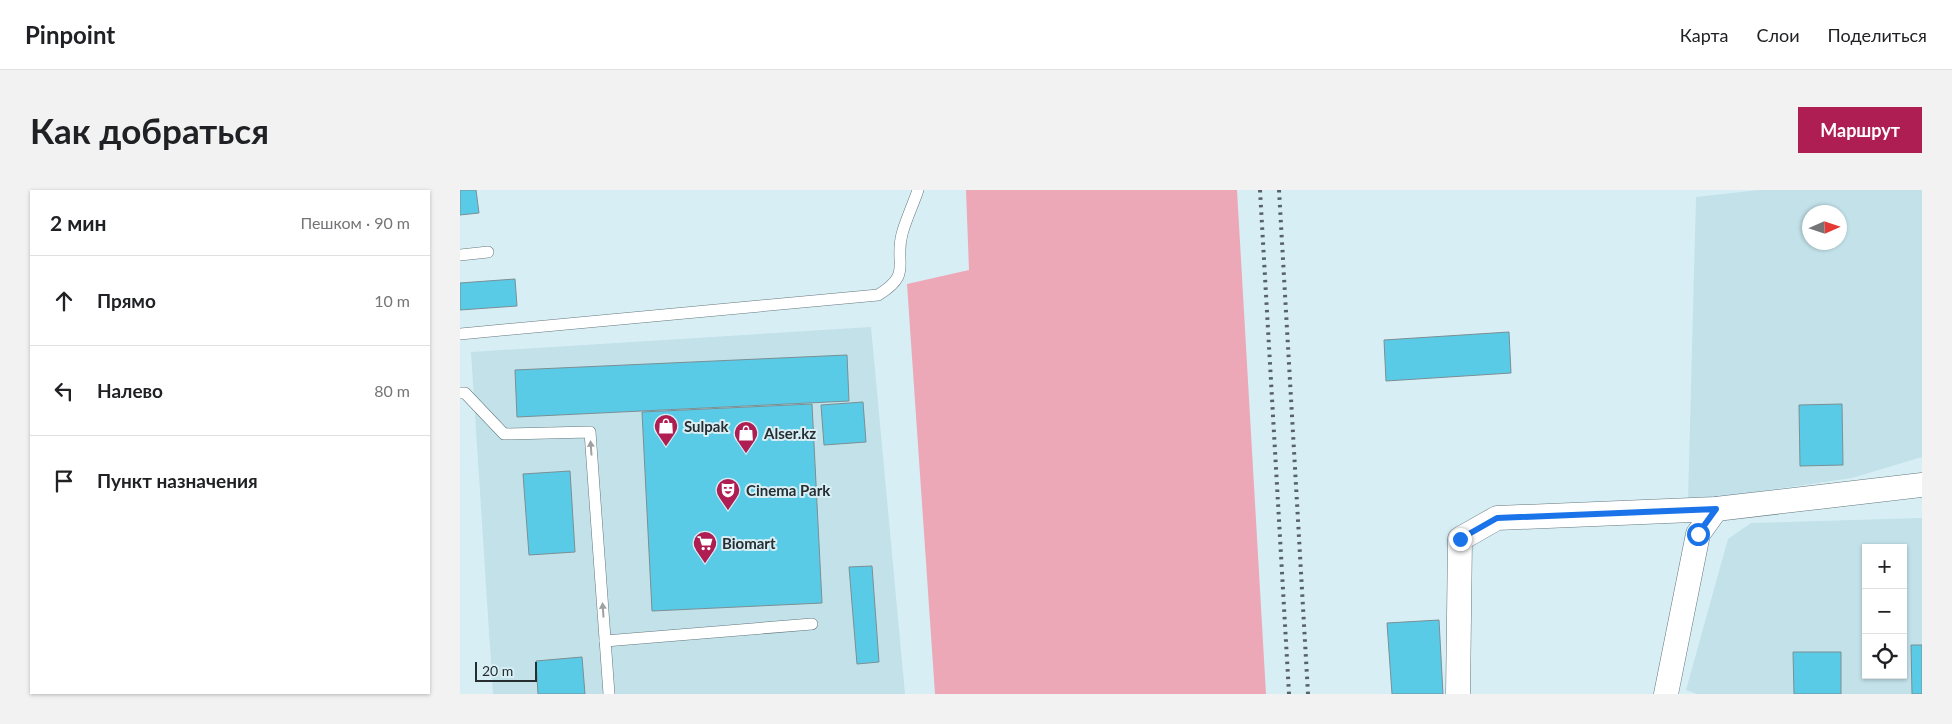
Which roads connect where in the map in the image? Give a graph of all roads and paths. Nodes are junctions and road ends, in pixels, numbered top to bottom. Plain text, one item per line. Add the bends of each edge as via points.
1 (918, 190) edge
2 (488, 252) dead end
3 (460, 255) edge
4 (460, 334) edge
5 (460, 393) edge
6 (1922, 485) edge
7 (1716, 509) junction
8 (812, 624) dead end
9 (605, 641) junction
10 (609, 694) edge
11 (1458, 694) edge
12 (1666, 694) edge

1 - 4 lane via 902,236 900,273 893,286 878,295
2 - 3 lane
9 -> 5 lane via 590,432 504,434 465,393
6 - 7 street
7 - 11 street via 1497,518 1460,539
7 - 12 street via 1698,534
8 - 9 lane
9 - 10 lane

